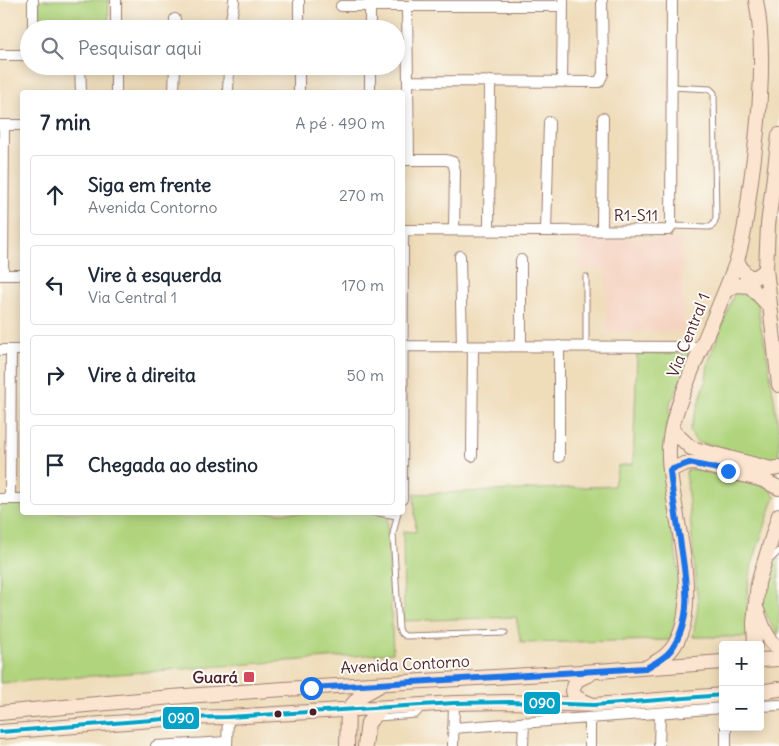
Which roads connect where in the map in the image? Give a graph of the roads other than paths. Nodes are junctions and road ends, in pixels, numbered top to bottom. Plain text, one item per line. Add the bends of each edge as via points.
1 (33, 0) edge
2 (116, 0) edge
3 (234, 0) edge
4 (299, 0) edge
5 (602, 0) edge
6 (672, 0) edge
7 (756, 2) edge
8 (370, 3) edge
9 (481, 3) edge
10 (563, 3) edge
11 (341, 6) dead end
12 (408, 6) junction
13 (33, 20) edge
14 (116, 20) edge
15 (230, 20) edge
16 (299, 20) edge
17 (370, 20) edge
18 (0, 55) edge
19 (20, 55) edge
20 (80, 75) edge
21 (116, 75) edge
22 (174, 75) edge
23 (229, 75) edge
24 (299, 75) edge
25 (370, 75) edge
26 (408, 81) junction
27 (490, 81) junction
28 (562, 82) junction
29 (672, 87) junction
30 (81, 90) edge
31 (116, 90) edge
32 (174, 90) edge
33 (228, 90) edge
34 (299, 90) edge
35 (370, 90) edge
36 (603, 118) dead end
37 (549, 122) dead end
38 (2, 125) edge
39 (20, 125) edge
40 (779, 135) edge
41 (406, 160) edge
42 (671, 226) junction
43 (405, 230) edge
44 (454, 230) junction
45 (602, 230) junction
46 (489, 231) junction
47 (546, 231) junction
48 (1, 242) edge
49 (460, 256) dead end
50 (521, 260) dead end
51 (737, 260) junction
52 (766, 270) junction
53 (1, 275) edge
54 (20, 275) edge
55 (586, 277) dead end
56 (725, 291) junction
57 (769, 306) junction
58 (405, 346) edge
59 (462, 346) junction
60 (521, 346) junction
61 (559, 346) junction
62 (586, 346) junction
63 (473, 347) junction
64 (701, 347) junction
65 (5, 350) edge
66 (20, 350) edge
67 (779, 385) edge
68 (672, 430) junction
69 (472, 456) dead end
70 (559, 457) dead end
71 (779, 468) edge
72 (670, 470) junction
73 (779, 488) edge
74 (5, 499) edge
75 (20, 499) edge
76 (398, 515) edge
77 (779, 515) edge
78 (779, 551) edge
79 (762, 567) junction
80 (755, 602) junction
81 (505, 633) dead end
82 (755, 641) edge
83 (779, 649) edge
84 (779, 659) edge
85 (764, 660) edge
86 (719, 662) edge
87 (646, 668) junction
88 (598, 671) junction
89 (383, 683) junction
90 (719, 687) edge
91 (779, 689) edge
92 (764, 691) edge
93 (719, 696) edge
94 (172, 698) junction
95 (147, 700) junction
96 (454, 703) junction
97 (425, 705) junction
98 (779, 705) edge
99 (657, 706) junction
100 (764, 706) edge
101 (60, 708) junction
102 (382, 708) junction
103 (719, 708) edge
104 (348, 710) junction
105 (592, 712) junction
106 (0, 714) edge
107 (228, 717) junction
108 (176, 718) junction
109 (370, 720) junction
110 (146, 721) junction
111 (524, 722) junction
112 (63, 727) junction
113 (453, 728) junction
114 (726, 731) edge
115 (0, 732) edge
116 (227, 744) edge
117 (158, 746) edge
118 (347, 746) edge
119 (365, 746) edge
120 (453, 746) edge
121 (523, 746) edge
122 (590, 746) edge
123 (659, 746) edge
124 (726, 746) edge

1 - 13 street
2 - 14 street
3 - 15 street
4 - 16 street
5 - 28 street via 602,80
6 - 29 street, R1-S11
7 - 51 main road, Via Central 1 via 760,80 757,132
8 - 11 street
8 - 12 street
8 - 17 street
9 - 10 street
9 - 12 street
10 - 28 street
12 - 26 street
18 - 19 street
20 - 30 street
21 - 31 street
22 - 32 street
23 - 33 street
24 - 34 street
25 - 35 street
26 - 27 street
26 - 41 street
27 - 28 street
27 - 46 street
29 - 42 street, R1-S11
29 - 42 lane via 710,89 714,93 716,218 710,227
36 - 45 street
37 - 47 street
38 - 39 street
38 - 48 street
40 - 52 main road
41 - 44 street via 453,162
42 - 45 street, R1-S11 via 669,230
43 - 44 street, R1-S11
44 - 46 street, R1-S11
45 - 47 street, R1-S11
46 - 47 street, R1-S11
48 - 53 street
49 - 59 street
50 - 60 street
51 - 52 main road via 747,276 759,276
51 - 56 main road, Via Central 1
52 - 57 main road
53 - 54 street
55 - 62 lane
56 - 57 main road via 736,285 750,286
56 - 64 main road, Via Central 1
57 - 67 main road
58 - 59 street
59 - 63 street
60 - 61 street
60 - 63 street
61 - 62 street
61 - 70 street
62 - 64 street
63 - 69 street
64 - 68 main road, Via Central 1
65 - 66 street
65 - 74 street
68 - 71 main road via 692,448 771,469
68 - 72 main road, Via Central 1
72 - 73 main road via 695,463 763,480
72 - 87 main road, Via Central 1 via 686,580 686,612 671,650
74 - 75 street
76 - 81 lane via 393,534 401,633 405,636
77 - 79 main road
78 - 79 lane
79 - 80 main road
80 - 82 main road
80 - 83 main road via 766,633
84 - 85 main road
86 - 87 main road, Avenida Contorno
87 - 88 main road, Avenida Contorno
88 - 89 main road, Avenida Contorno
88 - 105 main road via 577,680 572,691
89 - 94 main road, Avenida Contorno
89 - 104 main road via 360,697
90 - 99 main road via 669,694
91 - 92 main road
93 - 99 main road
94 - 95 main road, Avenida Contorno
94 - 108 main road via 170,711
95 - 101 main road, Avenida Contorno
95 - 110 main road via 152,702 156,711
96 - 97 main road
96 - 105 main road via 509,702
96 - 113 street
97 - 102 main road
97 - 109 lane via 416,715
98 - 100 street
99 - 103 street
99 - 105 main road
99 - 123 street
101 - 106 main road, Avenida Contorno
101 - 112 main road via 68,716
102 - 104 main road
102 - 109 main road
104 - 107 main road
104 - 118 main road
105 - 111 street
105 - 122 street
107 - 108 main road
107 - 116 street
108 - 110 main road
109 - 119 main road
110 - 112 main road
111 - 113 street
111 - 121 street
112 - 115 main road
113 - 120 street
114 - 124 street
116 - 117 street

